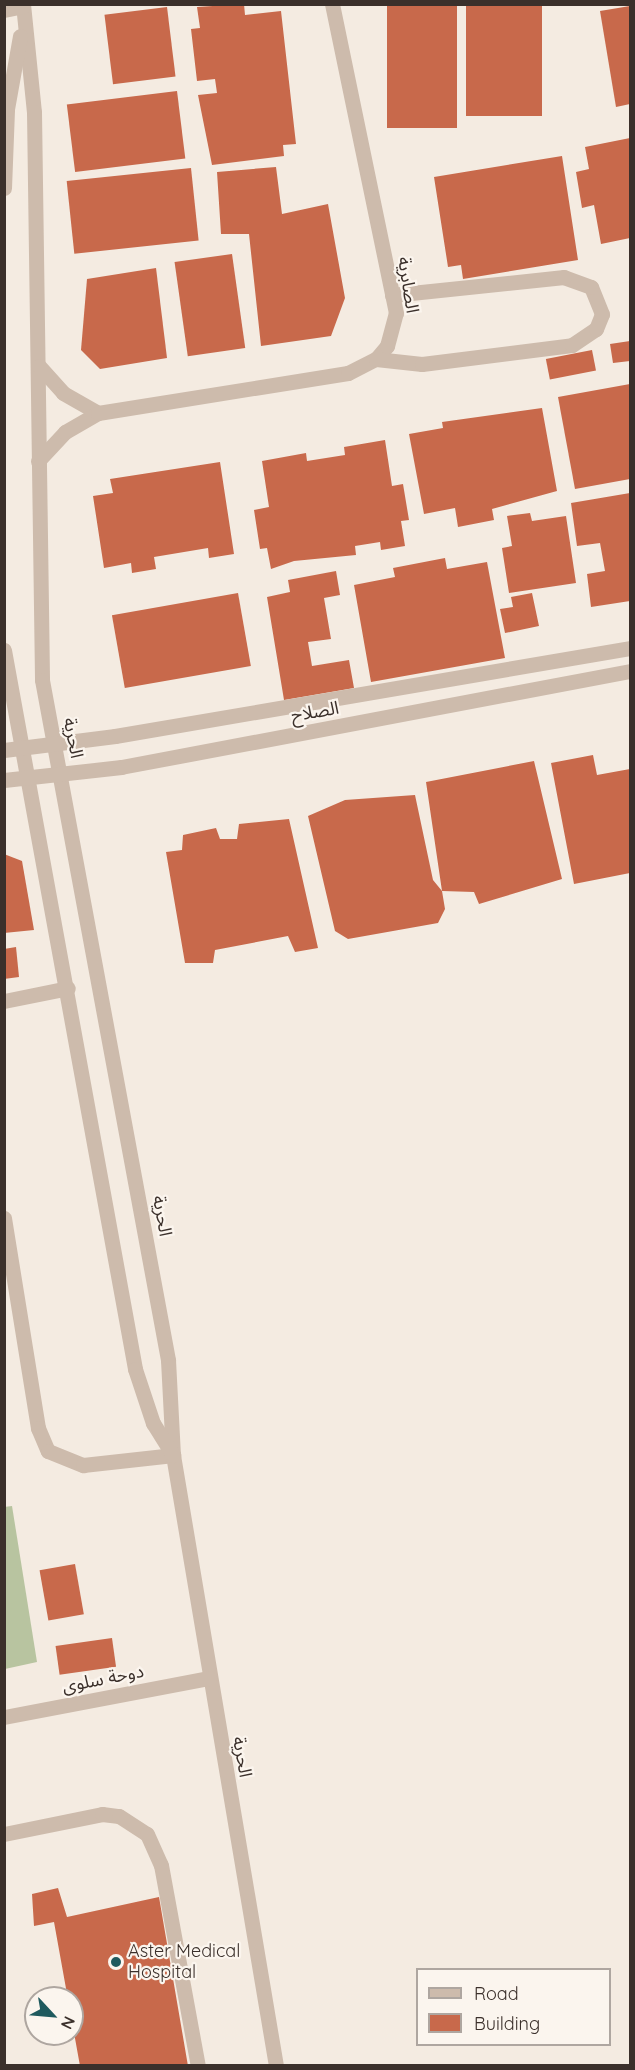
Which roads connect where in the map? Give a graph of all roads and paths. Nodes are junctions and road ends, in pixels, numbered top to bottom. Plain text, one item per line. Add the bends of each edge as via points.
1 (332, 4) edge
2 (4, 10) edge
3 (23, 10) edge
4 (4, 188) edge
5 (392, 295) junction
6 (376, 359) junction
7 (39, 366) junction
8 (98, 413) junction
9 (38, 461) junction
10 (630, 648) edge
11 (4, 650) edge
12 (630, 671) edge
13 (55, 744) junction
14 (22, 747) junction
15 (4, 750) edge
16 (60, 774) junction
17 (27, 777) junction
18 (4, 780) edge
19 (68, 988) junction
20 (4, 1001) edge
21 (4, 1218) edge
22 (173, 1455) junction
23 (208, 1678) junction
24 (4, 1718) edge
25 (4, 1834) edge
26 (198, 2066) edge
27 (276, 2066) edge

1 - 5 street, الصابرية
2 - 3 street
3 - 4 street via 7,109
3 - 7 street, الحرية via 34,112
5 - 6 street, الصابرية via 394,330
5 - 6 street via 564,277 591,287 602,314 597,329 573,345 422,364
6 - 8 street via 348,373
7 - 8 street via 63,393
7 - 9 street, الحرية
8 - 9 street via 64,432
9 - 13 street, الحرية via 42,680
10 - 13 street, الصلاح
11 - 14 street, الحرية
12 - 16 street, الصلاح via 367,723
13 - 14 street, الصلاح
13 - 16 street, الحرية
14 - 15 street, الصلاح
14 - 17 street, الحرية
16 - 17 street, الصلاح
16 - 22 street, الحرية via 168,1360
17 - 18 street, الصلاح
17 - 19 street, الحرية
19 - 20 street
19 - 22 street, الحرية via 135,1369 153,1423
21 - 22 street via 38,1428 48,1451 83,1465
22 - 23 street, الحرية
23 - 24 street, دوحة سلوى
23 - 27 street, الحرية
25 - 26 street via 102,1814 118,1816 147,1834 160,1865

